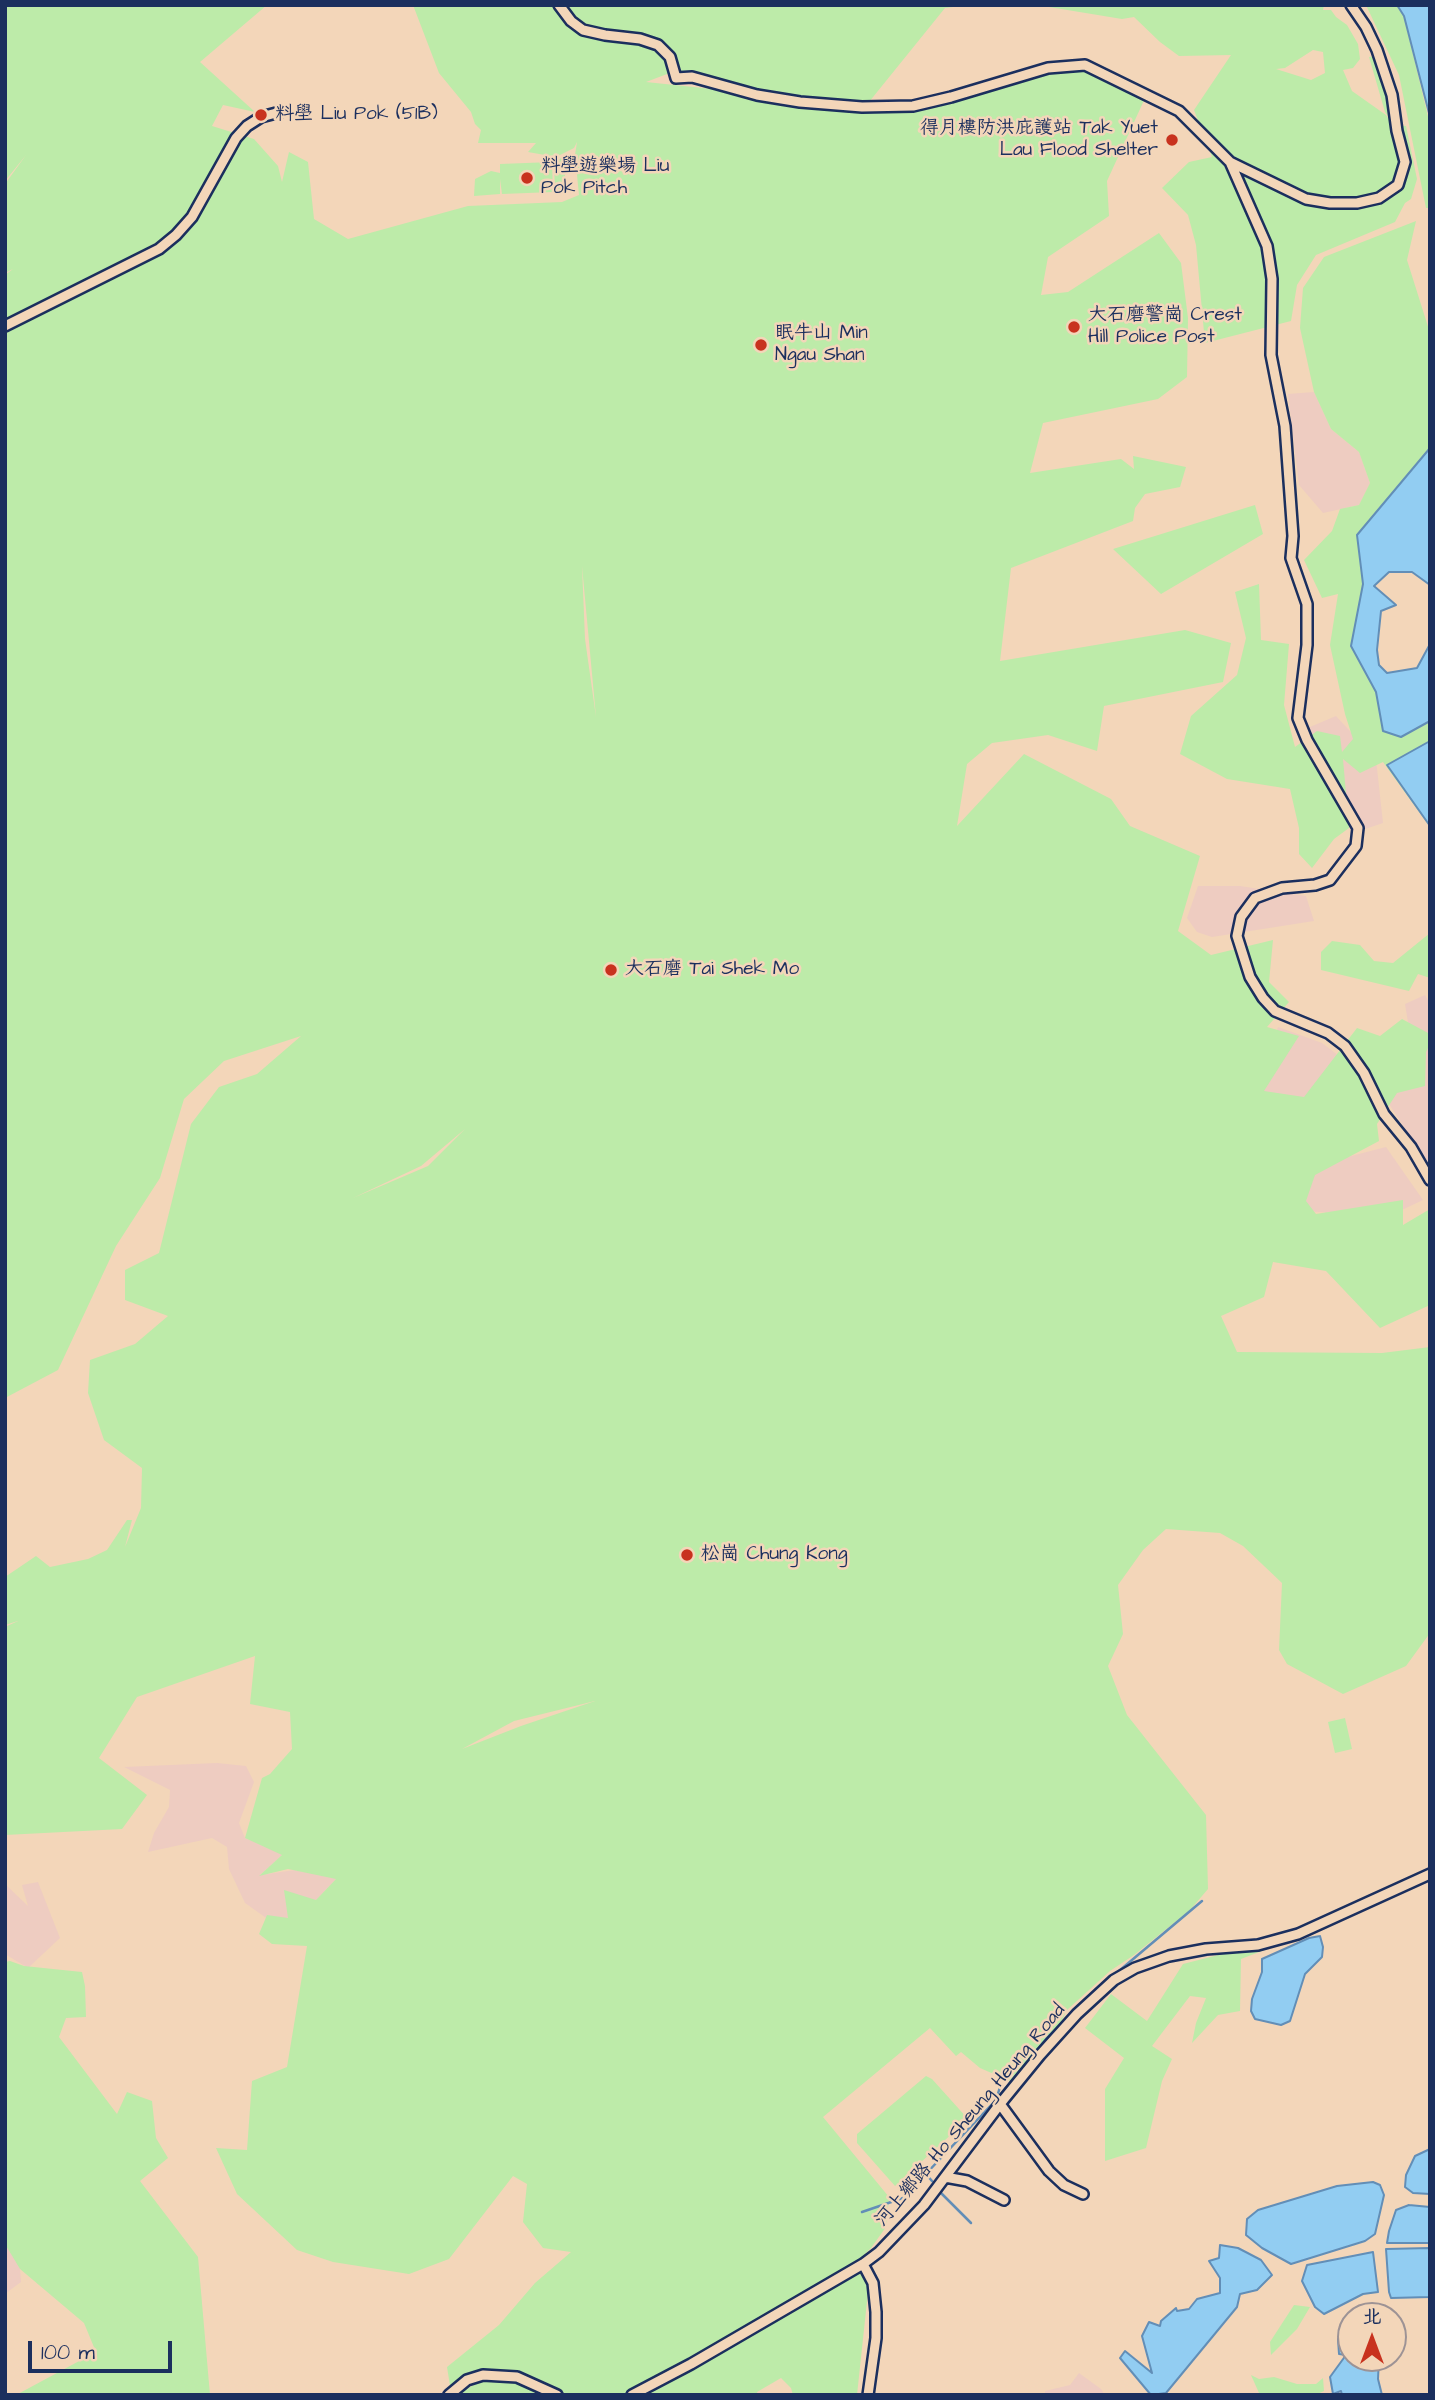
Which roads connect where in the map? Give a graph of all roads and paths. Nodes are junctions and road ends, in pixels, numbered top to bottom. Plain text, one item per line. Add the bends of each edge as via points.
1 (559, 5) edge
2 (1351, 5) edge
3 (280, 112) dead end
4 (1230, 162) junction
5 (5, 326) edge
6 (1430, 1180) edge
7 (1430, 1874) edge
8 (1000, 2104) junction
9 (945, 2178) junction
10 (1083, 2194) dead end
11 (1004, 2200) dead end
12 (863, 2264) junction
13 (449, 2395) edge
14 (556, 2395) edge
15 (632, 2395) edge
16 (868, 2395) edge

1 - 4 street via 583,30 646,40 662,48 676,78 692,77 800,103 913,106 1048,68 1085,65 1178,111
2 - 4 street via 1377,50 1392,95 1405,162 1398,185 1379,198 1330,204 1306,199
3 - 5 street via 261,117 236,138 192,217 159,249
4 - 6 street via 1267,246 1272,279 1271,355 1285,426 1291,558 1307,604 1298,718 1358,828 1356,846 1330,880 1255,898 1241,917 1237,936 1250,977 1263,998 1275,1011 1328,1033 1345,1046
7 - 8 street, 河上鄉路 Ho Sheung Heung Road via 1298,1934 1258,1945 1169,1956 1123,1974 1077,2014
8 - 9 street, 河上鄉路 Ho Sheung Heung Road
8 - 10 street via 1049,2171
9 - 11 street via 967,2181
9 - 12 street, 河上鄉路 Ho Sheung Heung Road via 911,2221
12 - 15 street, 河上鄉路 Ho Sheung Heung Road
12 - 16 street via 873,2283 876,2312
13 - 14 street via 467,2380 483,2375 517,2377

